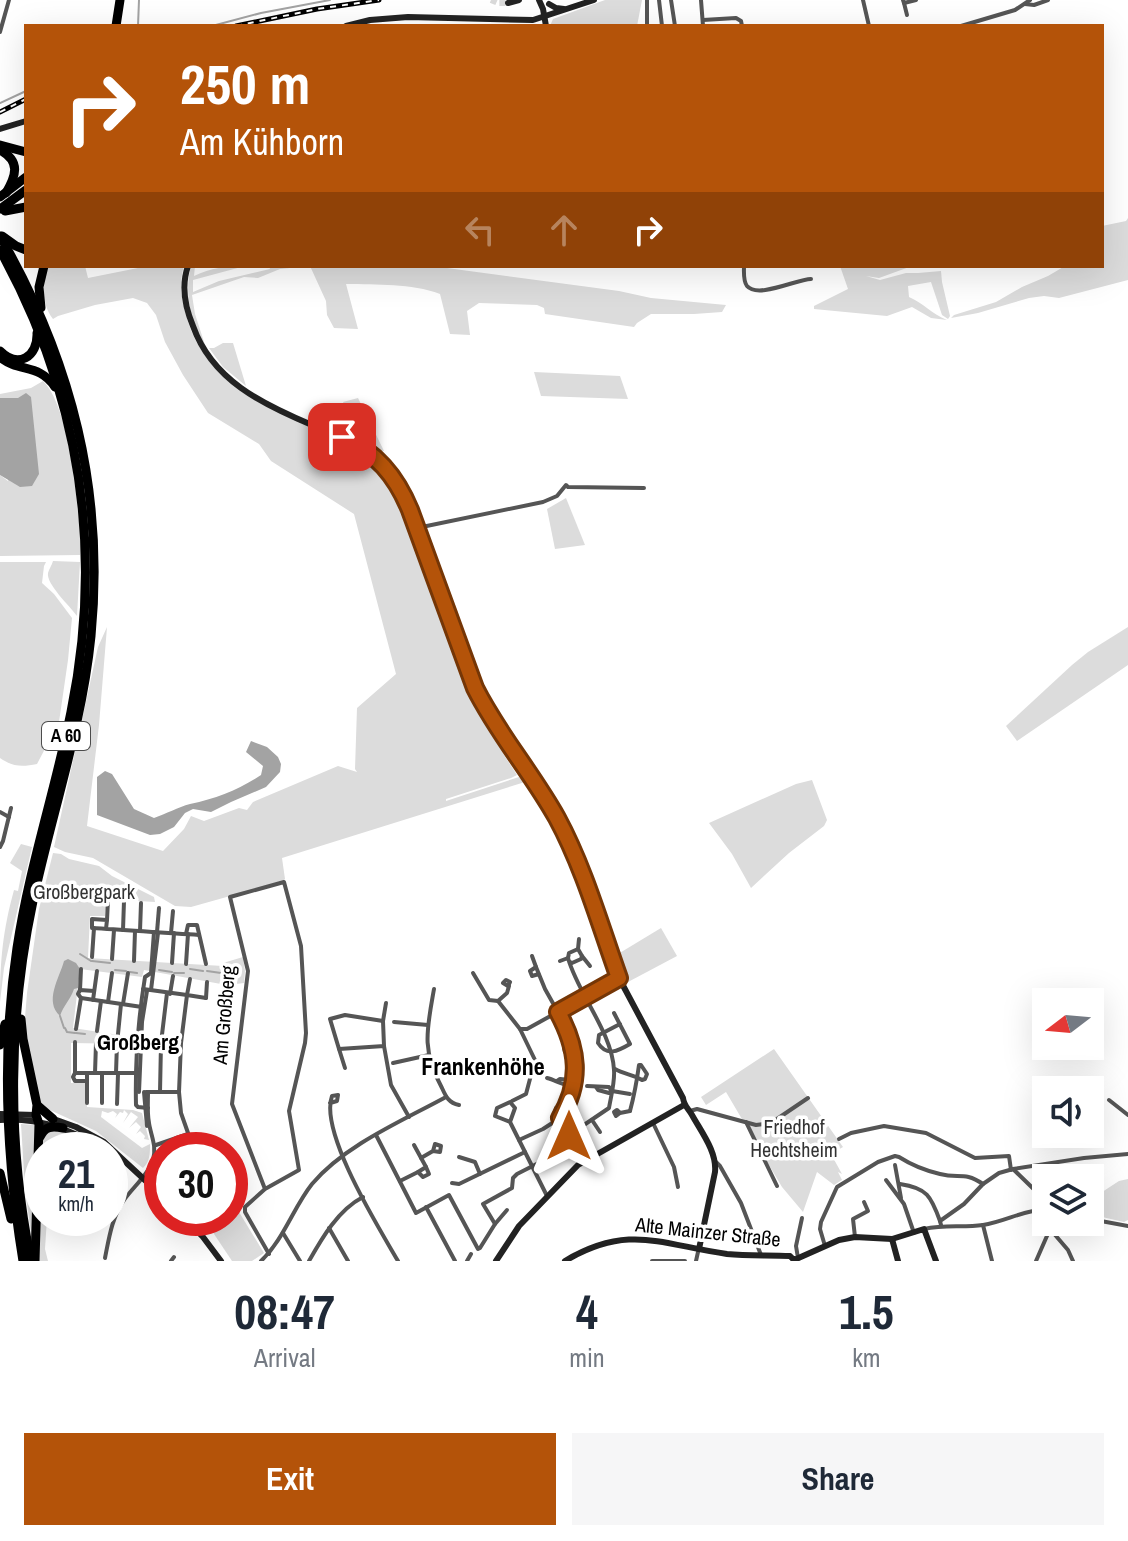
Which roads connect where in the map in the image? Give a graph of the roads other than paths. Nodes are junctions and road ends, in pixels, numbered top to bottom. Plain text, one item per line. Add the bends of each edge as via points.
1 (9, 0) edge
2 (123, 0) edge
3 (519, 0) edge
4 (539, 0) edge
5 (594, 0) edge
6 (647, 0) edge
7 (659, 0) edge
8 (671, 0) edge
9 (701, 0) edge
10 (863, 0) edge
11 (916, 0) edge
12 (1048, 0) edge
13 (1027, 1) edge
14 (548, 2) edge
15 (904, 2) edge
16 (508, 3) dead end
17 (570, 9) junction
18 (907, 15) dead end
19 (419, 17) junction
20 (545, 17) junction
21 (533, 20) junction
22 (462, 22) edge
23 (703, 23) edge
24 (119, 24) edge
25 (354, 24) edge
26 (419, 24) edge
27 (540, 24) edge
28 (543, 24) edge
29 (647, 24) edge
30 (662, 24) edge
31 (675, 24) edge
32 (742, 24) edge
33 (869, 24) edge
34 (968, 24) edge
35 (0, 32) edge
36 (24, 122) edge
37 (0, 129) edge
38 (0, 147) edge
39 (24, 152) edge
40 (24, 182) edge
41 (24, 194) edge
42 (2, 204) edge
43 (24, 207) edge
44 (0, 235) edge
45 (24, 249) edge
46 (0, 250) edge
47 (44, 268) edge
48 (188, 268) edge
49 (744, 268) edge
50 (811, 279) dead end
51 (40, 322) junction
52 (0, 351) edge
53 (0, 357) edge
54 (63, 401) junction
55 (644, 488) dead end
56 (417, 528) junction
57 (90, 558) junction
58 (11, 808) dead end
59 (0, 812) edge
60 (9, 817) junction
61 (0, 847) edge
62 (108, 900) dead end
63 (124, 901) dead end
64 (141, 903) dead end
65 (159, 908) dead end
66 (173, 911) dead end
67 (107, 920) junction
68 (94, 928) junction
69 (106, 929) junction
70 (114, 930) junction
71 (123, 930) junction
72 (137, 931) junction
73 (156, 932) junction
74 (173, 933) junction
75 (187, 934) junction
76 (199, 935) junction
77 (579, 939) dead end
78 (578, 949) junction
79 (532, 956) dead end
80 (582, 956) junction
81 (92, 957) dead end
82 (112, 959) dead end
83 (568, 959) junction
84 (134, 961) dead end
85 (560, 961) dead end
86 (172, 963) dead end
87 (186, 964) dead end
88 (206, 964) dead end
89 (590, 966) dead end
90 (81, 969) dead end
91 (97, 971) dead end
92 (112, 973) dead end
93 (128, 973) dead end
94 (473, 973) dead end
95 (173, 976) dead end
96 (619, 978) junction
97 (190, 979) dead end
98 (207, 982) dead end
99 (509, 986) dead end
100 (19, 988) junction
101 (434, 989) dead end
102 (80, 990) junction
103 (147, 990) junction
104 (94, 991) junction
105 (168, 993) junction
106 (187, 995) junction
107 (81, 998) junction
108 (586, 998) junction
109 (93, 1000) junction
110 (101, 1001) junction
111 (498, 1001) junction
112 (108, 1002) junction
113 (386, 1003) dead end
114 (122, 1004) junction
115 (142, 1007) junction
116 (558, 1012) junction
117 (614, 1013) dead end
118 (10, 1014) junction
119 (383, 1021) junction
120 (394, 1022) dead end
121 (620, 1024) junction
122 (428, 1025) junction
123 (76, 1029) dead end
124 (520, 1029) junction
125 (97, 1031) dead end
126 (603, 1031) junction
127 (118, 1034) dead end
128 (75, 1042) dead end
129 (96, 1043) dead end
130 (117, 1043) dead end
131 (0, 1045) edge
132 (384, 1046) junction
133 (339, 1049) junction
134 (610, 1053) junction
135 (429, 1055) junction
136 (393, 1063) dead end
137 (345, 1068) dead end
138 (614, 1069) junction
139 (75, 1073) junction
140 (95, 1073) junction
141 (137, 1073) junction
142 (87, 1074) junction
143 (102, 1074) junction
144 (117, 1074) junction
145 (547, 1078) dead end
146 (87, 1081) junction
147 (573, 1083) junction
148 (587, 1086) dead end
149 (612, 1091) junction
150 (142, 1092) junction
151 (160, 1092) junction
152 (179, 1092) junction
153 (630, 1094) dead end
154 (446, 1097) junction
155 (808, 1098) dead end
156 (1109, 1100) dead end
157 (512, 1102) junction
158 (87, 1103) dead end
159 (102, 1103) dead end
160 (330, 1103) dead end
161 (11, 1104) junction
162 (117, 1104) dead end
163 (459, 1105) dead end
164 (687, 1108) junction
165 (615, 1111) junction
166 (0, 1114) edge
167 (37, 1114) junction
168 (1128, 1115) edge
169 (409, 1117) junction
170 (53, 1119) joint
171 (559, 1119) junction
172 (0, 1120) edge
173 (20, 1120) joint
174 (592, 1120) junction
175 (510, 1122) junction
176 (746, 1122) junction
177 (652, 1123) junction
178 (63, 1128) junction
179 (11, 1130) junction
180 (38, 1132) edge
181 (44, 1132) edge
182 (72, 1132) edge
183 (86, 1132) edge
184 (149, 1132) edge
185 (187, 1132) edge
186 (600, 1132) dead end
187 (376, 1135) junction
188 (839, 1139) dead end
189 (519, 1140) junction
190 (572, 1142) junction
191 (414, 1145) dead end
192 (433, 1151) dead end
193 (525, 1152) junction
194 (1128, 1154) edge
195 (343, 1155) junction
196 (459, 1157) dead end
197 (421, 1158) junction
198 (716, 1162) junction
199 (128, 1165) joint
200 (895, 1165) dead end
201 (532, 1166) junction
202 (1012, 1169) junction
203 (0, 1173) edge
204 (144, 1173) edge
205 (480, 1174) junction
206 (141, 1177) junction
207 (144, 1180) edge
208 (886, 1180) dead end
209 (400, 1181) junction
210 (452, 1183) dead end
211 (900, 1184) junction
212 (983, 1184) junction
213 (777, 1186) dead end
214 (133, 1187) junction
215 (678, 1187) dead end
216 (1032, 1188) edge
217 (265, 1189) junction
218 (547, 1196) junction
219 (363, 1197) junction
220 (901, 1200) junction
221 (864, 1202) dead end
222 (426, 1207) junction
223 (507, 1210) dead end
224 (1032, 1211) edge
225 (802, 1218) dead end
226 (1104, 1222) edge
227 (940, 1223) junction
228 (495, 1224) junction
229 (983, 1225) junction
230 (1128, 1226) edge
231 (329, 1228) junction
232 (924, 1229) junction
233 (283, 1233) junction
234 (914, 1233) junction
235 (34, 1236) edge
236 (202, 1236) edge
237 (1047, 1236) edge
238 (1056, 1236) edge
239 (855, 1237) junction
240 (892, 1239) junction
241 (825, 1246) junction
242 (698, 1251) junction
243 (269, 1254) junction
244 (471, 1254) dead end
245 (761, 1255) junction
246 (105, 1258) dead end
247 (797, 1260) edge
248 (23, 1261) edge
249 (33, 1261) edge
250 (221, 1261) edge
251 (261, 1261) edge
252 (300, 1261) edge
253 (309, 1261) edge
254 (348, 1261) edge
255 (398, 1261) edge
256 (455, 1261) edge
257 (467, 1261) edge
258 (496, 1261) edge
259 (565, 1261) edge
260 (652, 1261) edge
261 (685, 1261) edge
262 (696, 1261) edge
263 (898, 1261) edge
264 (936, 1261) edge
265 (992, 1261) edge
266 (1036, 1261) edge
267 (1073, 1261) edge

1 - 35 street
2 - 24 highway
3 - 16 street
4 - 20 street
5 - 17 street
6 - 29 street
7 - 30 street
8 - 31 street
9 - 23 street
10 - 33 street
11 - 15 street
12 - 13 street via 1034,5
13 - 34 street via 1015,10
14 - 17 street
14 - 20 street
15 - 18 street
17 - 20 street
19 - 22 street
19 - 25 street
19 - 26 street
20 - 21 street
20 - 28 street
21 - 22 street
21 - 27 street
23 - 32 street via 736,18
36 - 37 street
38 - 39 highway
38 - 42 highway via 15,168
40 - 42 highway
41 - 42 highway
42 - 43 highway
44 - 45 highway, A 60
44 - 51 highway, A 60
46 - 51 highway, A 60
47 - 51 highway
48 - 56 street via 188,311 213,363 251,396 377,457 398,483
49 - 50 street via 746,284 754,289
51 - 52 highway via 29,355 14,360
51 - 54 highway, A 60
51 - 57 highway, A 60 via 80,438 90,498
53 - 54 highway, A 60 via 46,376
54 - 57 highway, A 60
55 - 56 street via 566,485 547,501
56 - 96 street via 475,688 559,822
57 - 100 highway, A 60 via 91,636 82,697 33,904
57 - 118 highway, A 60 via 76,686 21,924
58 - 60 street
59 - 60 street
60 - 61 street
62 - 67 street
63 - 71 street
64 - 72 street
65 - 73 street
66 - 74 street
67 - 68 street via 92,919
67 - 69 street
68 - 69 street
68 - 81 street
69 - 70 street
70 - 71 street
70 - 82 street
71 - 72 street
72 - 73 street
72 - 84 street
73 - 74 street
73 - 103 street
74 - 75 street
74 - 86 street
75 - 76 street
75 - 76 street via 188,925 197,925
75 - 87 street
76 - 88 street
77 - 78 street
78 - 80 street
78 - 83 street
79 - 116 street
80 - 83 street via 572,963
80 - 89 street
83 - 85 street
83 - 108 street
90 - 102 street
91 - 104 street
92 - 112 street
93 - 114 street
94 - 111 street via 489,1000
95 - 105 street
96 - 108 street
96 - 164 street
97 - 106 street
98 - 106 street via 206,999
99 - 111 street
100 - 161 highway, A 60
100 - 167 highway
101 - 122 street
102 - 104 street
102 - 107 street
103 - 105 street
103 - 115 street
104 - 109 street
105 - 106 street
105 - 151 street
106 - 152 street
107 - 109 street
107 - 123 street
108 - 116 street
108 - 126 street
109 - 110 street
110 - 112 street
110 - 125 street
111 - 124 street
112 - 114 street
113 - 119 street
114 - 115 street
114 - 127 street
115 - 141 street
116 - 124 street
116 - 147 street via 574,1053
117 - 121 street
118 - 131 highway
118 - 161 highway, A 60
119 - 132 street
119 - 133 street via 345,1015 330,1019
120 - 122 street
121 - 126 street
121 - 134 street via 630,1044
122 - 135 street
124 - 157 street via 535,1060 526,1094
126 - 134 street
128 - 139 street
129 - 140 street
130 - 144 street
132 - 133 street
132 - 169 street via 391,1085
133 - 137 street
134 - 138 street
135 - 136 street
135 - 154 street
138 - 149 street
138 - 165 street via 637,1077 631,1108
139 - 142 street
139 - 146 street via 75,1081
140 - 142 street
140 - 143 street
141 - 144 street
141 - 150 street
142 - 146 street
143 - 144 street
143 - 159 street
144 - 162 street
145 - 147 street
146 - 158 street
147 - 171 street via 566,1108 556,1108
148 - 149 street
149 - 153 street
149 - 165 street
150 - 151 street
150 - 184 street
151 - 152 street
152 - 185 street
154 - 163 street
154 - 169 street
155 - 176 street via 771,1123
156 - 168 street
157 - 175 street
157 - 175 street via 494,1114
160 - 195 street
161 - 179 highway, A 60
164 - 176 street
164 - 177 street
164 - 198 street
165 - 174 street
166 - 167 street
167 - 170 highway
167 - 173 highway
167 - 178 street
167 - 180 highway
169 - 187 street
170 - 183 street
171 - 189 street
171 - 190 street
172 - 173 street
174 - 186 street
174 - 190 street via 578,1129 581,1136
175 - 189 street
176 - 213 street
177 - 215 street
177 - 218 street via 578,1165
178 - 181 highway
178 - 182 street
179 - 248 highway, A 60 via 13,1200
179 - 249 highway, A 60
187 - 195 street
187 - 209 street
188 - 202 street via 884,1126 926,1133 975,1158 1009,1156
189 - 193 street
190 - 201 street
191 - 197 street
192 - 197 street
193 - 201 street
193 - 205 street
194 - 202 street
195 - 219 street
195 - 233 street via 303,1195
196 - 205 street via 475,1162
197 - 209 street via 426,1167
198 - 242 street
198 - 245 street via 741,1203
199 - 206 street
199 - 214 street
200 - 211 street
201 - 218 street
201 - 228 street via 515,1176 512,1188 483,1204
202 - 212 street
202 - 216 street
203 - 248 highway
204 - 206 street
205 - 210 street
206 - 207 street
206 - 214 street
208 - 220 street
209 - 222 street via 416,1213
211 - 220 street
211 - 227 street via 928,1193
212 - 227 street
212 - 241 street via 895,1156 878,1162 834,1190 821,1222
214 - 246 street via 113,1222
217 - 217 street, Am Großberg via 232,1104 248,971 230,897 284,882 301,941 306,1033 289,1111 299,1170
217 - 243 street via 245,1210
218 - 258 street
219 - 231 street
219 - 255 street
220 - 234 street
221 - 239 street via 868,1211 853,1219
222 - 228 street via 449,1195 478,1249
222 - 256 street
223 - 228 street
224 - 229 street
225 - 247 street
226 - 230 street
227 - 229 street
227 - 232 street
229 - 265 street
231 - 253 street
231 - 254 street
232 - 234 street, Alte Mainzer Straße
232 - 264 street
233 - 243 street
233 - 252 street
234 - 240 street, Alte Mainzer Straße
235 - 249 highway
236 - 250 street
237 - 266 street
238 - 267 street
239 - 240 street, Alte Mainzer Straße
239 - 241 street, Alte Mainzer Straße
240 - 263 street
241 - 247 street, Alte Mainzer Straße
242 - 245 street, Alte Mainzer Straße
242 - 259 street, Alte Mainzer Straße via 633,1239
242 - 262 street
243 - 251 street
244 - 257 street
245 - 247 street, Alte Mainzer Straße
260 - 261 street

